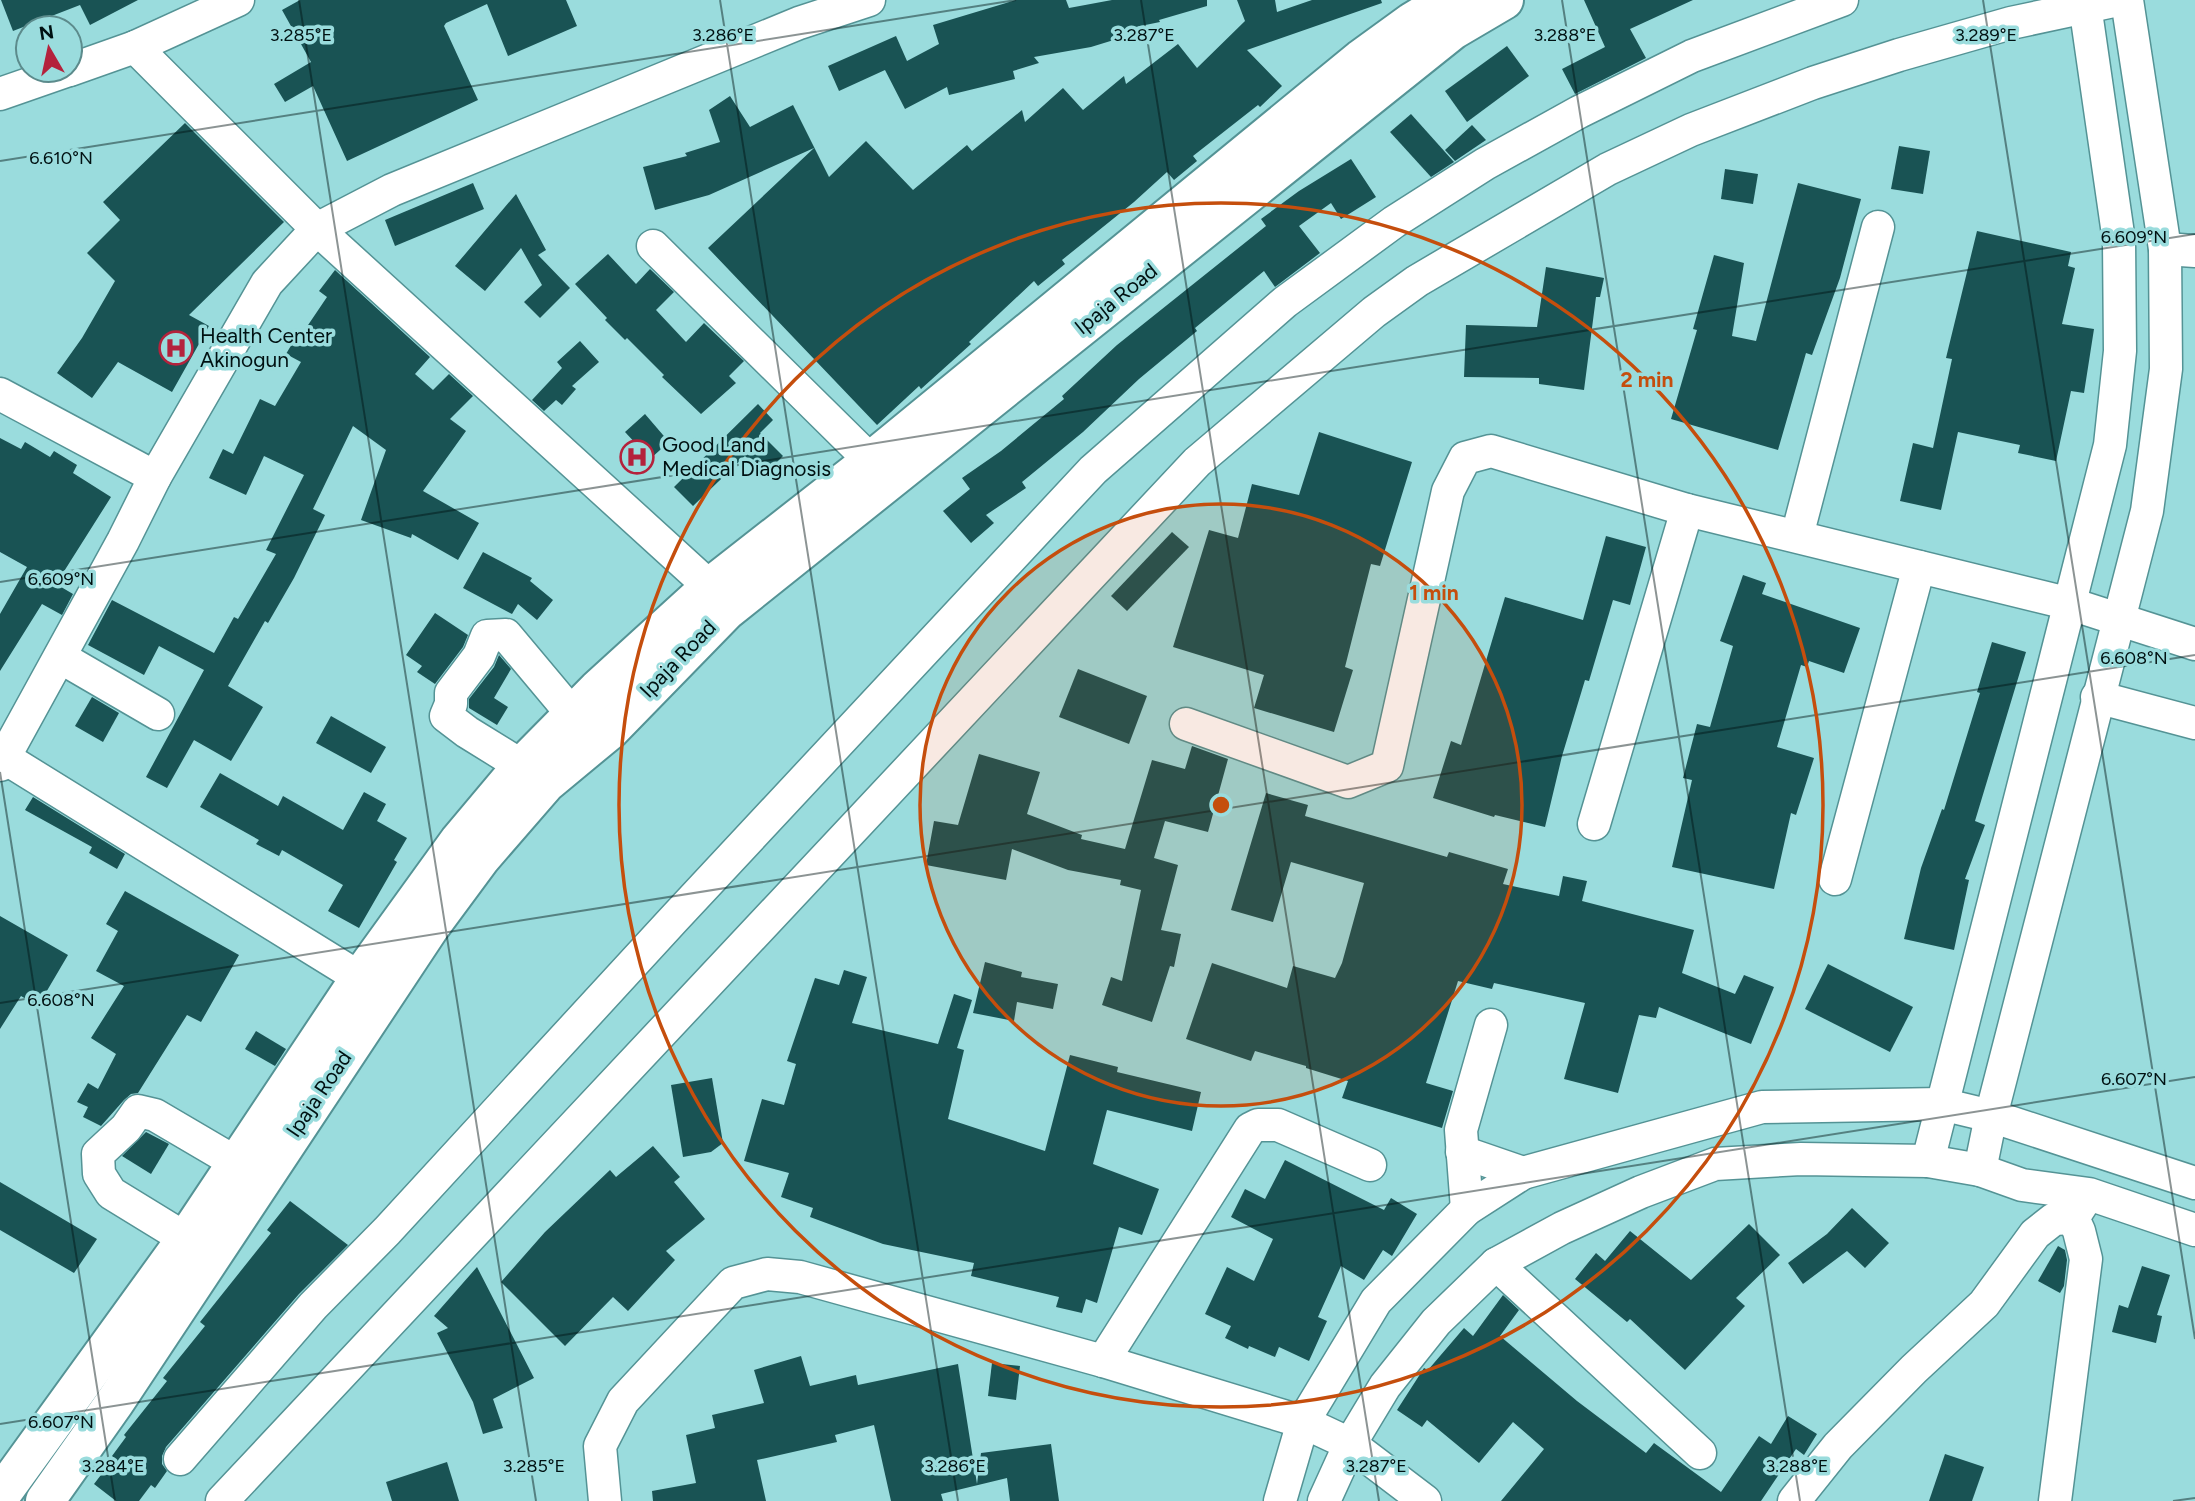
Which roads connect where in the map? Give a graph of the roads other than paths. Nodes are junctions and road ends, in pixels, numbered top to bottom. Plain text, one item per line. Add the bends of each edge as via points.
1 (238, 0) edge
2 (869, 0) edge
3 (1448, 0) edge
4 (1504, 0) edge
5 (1842, 0) edge
6 (2118, 0) edge
7 (2127, 0) edge
8 (2085, 5) junction
9 (2009, 12) edge
10 (135, 47) junction
11 (84, 65) edge
12 (29, 84) edge
13 (0, 94) edge
14 (1878, 226) dead end
15 (317, 229) junction
16 (653, 246) dead end
17 (2180, 250) edge
18 (0, 394) edge
19 (871, 461) junction
20 (155, 477) junction
21 (1687, 510) junction
22 (1797, 536) junction
23 (1919, 567) junction
24 (710, 587) junction
25 (2071, 604) junction
26 (2117, 621) junction
27 (2195, 644) edge
28 (60, 657) junction
29 (2097, 696) junction
30 (158, 714) dead end
31 (573, 715) junction
32 (2195, 723) edge
33 (1186, 724) dead end
34 (2, 759) edge
35 (522, 766) junction
36 (1594, 824) dead end
37 (1835, 879) dead end
38 (360, 978) junction
39 (1491, 1025) dead end
40 (1941, 1104) junction
41 (1991, 1115) junction
42 (1462, 1152) junction
43 (1928, 1161) junction
44 (1370, 1165) dead end
45 (1980, 1170) junction
46 (249, 1171) junction
47 (1523, 1173) junction
48 (2195, 1183) edge
49 (2081, 1206) junction
50 (1468, 1209) junction
51 (2195, 1230) edge
52 (186, 1239) junction
53 (1496, 1264) junction
54 (1103, 1361) junction
55 (1303, 1423) junction
56 (1350, 1444) junction
57 (1700, 1453) dead end
58 (180, 1459) dead end
59 (0, 1496) edge
60 (45, 1501) edge
61 (222, 1501) edge
62 (605, 1501) edge
63 (1280, 1501) edge
64 (1324, 1501) edge
65 (1425, 1501) edge
66 (1794, 1501) edge
67 (2055, 1501) edge

1 - 10 street
2 - 15 street via 799,23 392,190
3 - 19 main road, Ipaja Road via 1361,59
4 - 46 main road, Ipaja Road via 1453,30 726,611 610,730 547,783 481,858
5 - 58 street via 1692,55 1485,164 1394,222 1285,302 1093,470 313,1306
6 - 8 street
7 - 17 street
8 - 9 street
8 - 25 street via 2119,241 2120,351 2110,445
9 - 61 street via 1691,130 1608,169 1417,281 1374,312 1197,461
10 - 11 street
10 - 15 street
12 - 13 street
14 - 22 street
15 - 20 street via 267,282
15 - 24 street
16 - 19 street
17 - 26 street via 2147,511
18 - 20 street
19 - 24 main road, Ipaja Road
20 - 28 street
21 - 22 street
21 - 33 street via 1492,452 1465,458 1448,491 1387,766 1348,782
21 - 36 street
22 - 23 street
23 - 25 street
23 - 37 street
24 - 31 main road, Ipaja Road
25 - 26 street
25 - 40 street
26 - 27 street
26 - 29 street
28 - 30 street
28 - 34 street
29 - 32 street
29 - 41 street
31 - 35 main road, Ipaja Road
31 - 35 street via 506,635 487,636 479,656 451,693 446,716
34 - 38 street
35 - 38 main road, Ipaja Road via 459,842
38 - 46 main road, Ipaja Road
39 - 42 street via 1465,1110
40 - 41 street
40 - 43 street
40 - 47 street via 1762,1107
41 - 45 street
41 - 48 street
42 - 47 street
42 - 50 street
43 - 45 street
43 - 53 street via 1801,1159 1716,1164 1641,1192
44 - 54 street via 1278,1125 1250,1129
45 - 49 street
46 - 52 main road, Ipaja Road
46 - 52 street via 155,1115 138,1111 98,1154 99,1174 111,1193
46 - 60 main road, Ipaja Road via 114,1402
47 - 50 street
49 - 51 street
49 - 66 street via 2035,1234 1984,1304 1838,1446
49 - 67 street via 2079,1231 2086,1259
50 - 55 street via 1376,1301
52 - 59 main road, Ipaja Road
53 - 56 street via 1436,1322 1385,1386
53 - 57 street
54 - 55 street
54 - 62 street via 800,1277 767,1274 733,1283 623,1401 600,1446
55 - 56 street
55 - 63 street
56 - 64 street
56 - 65 street

